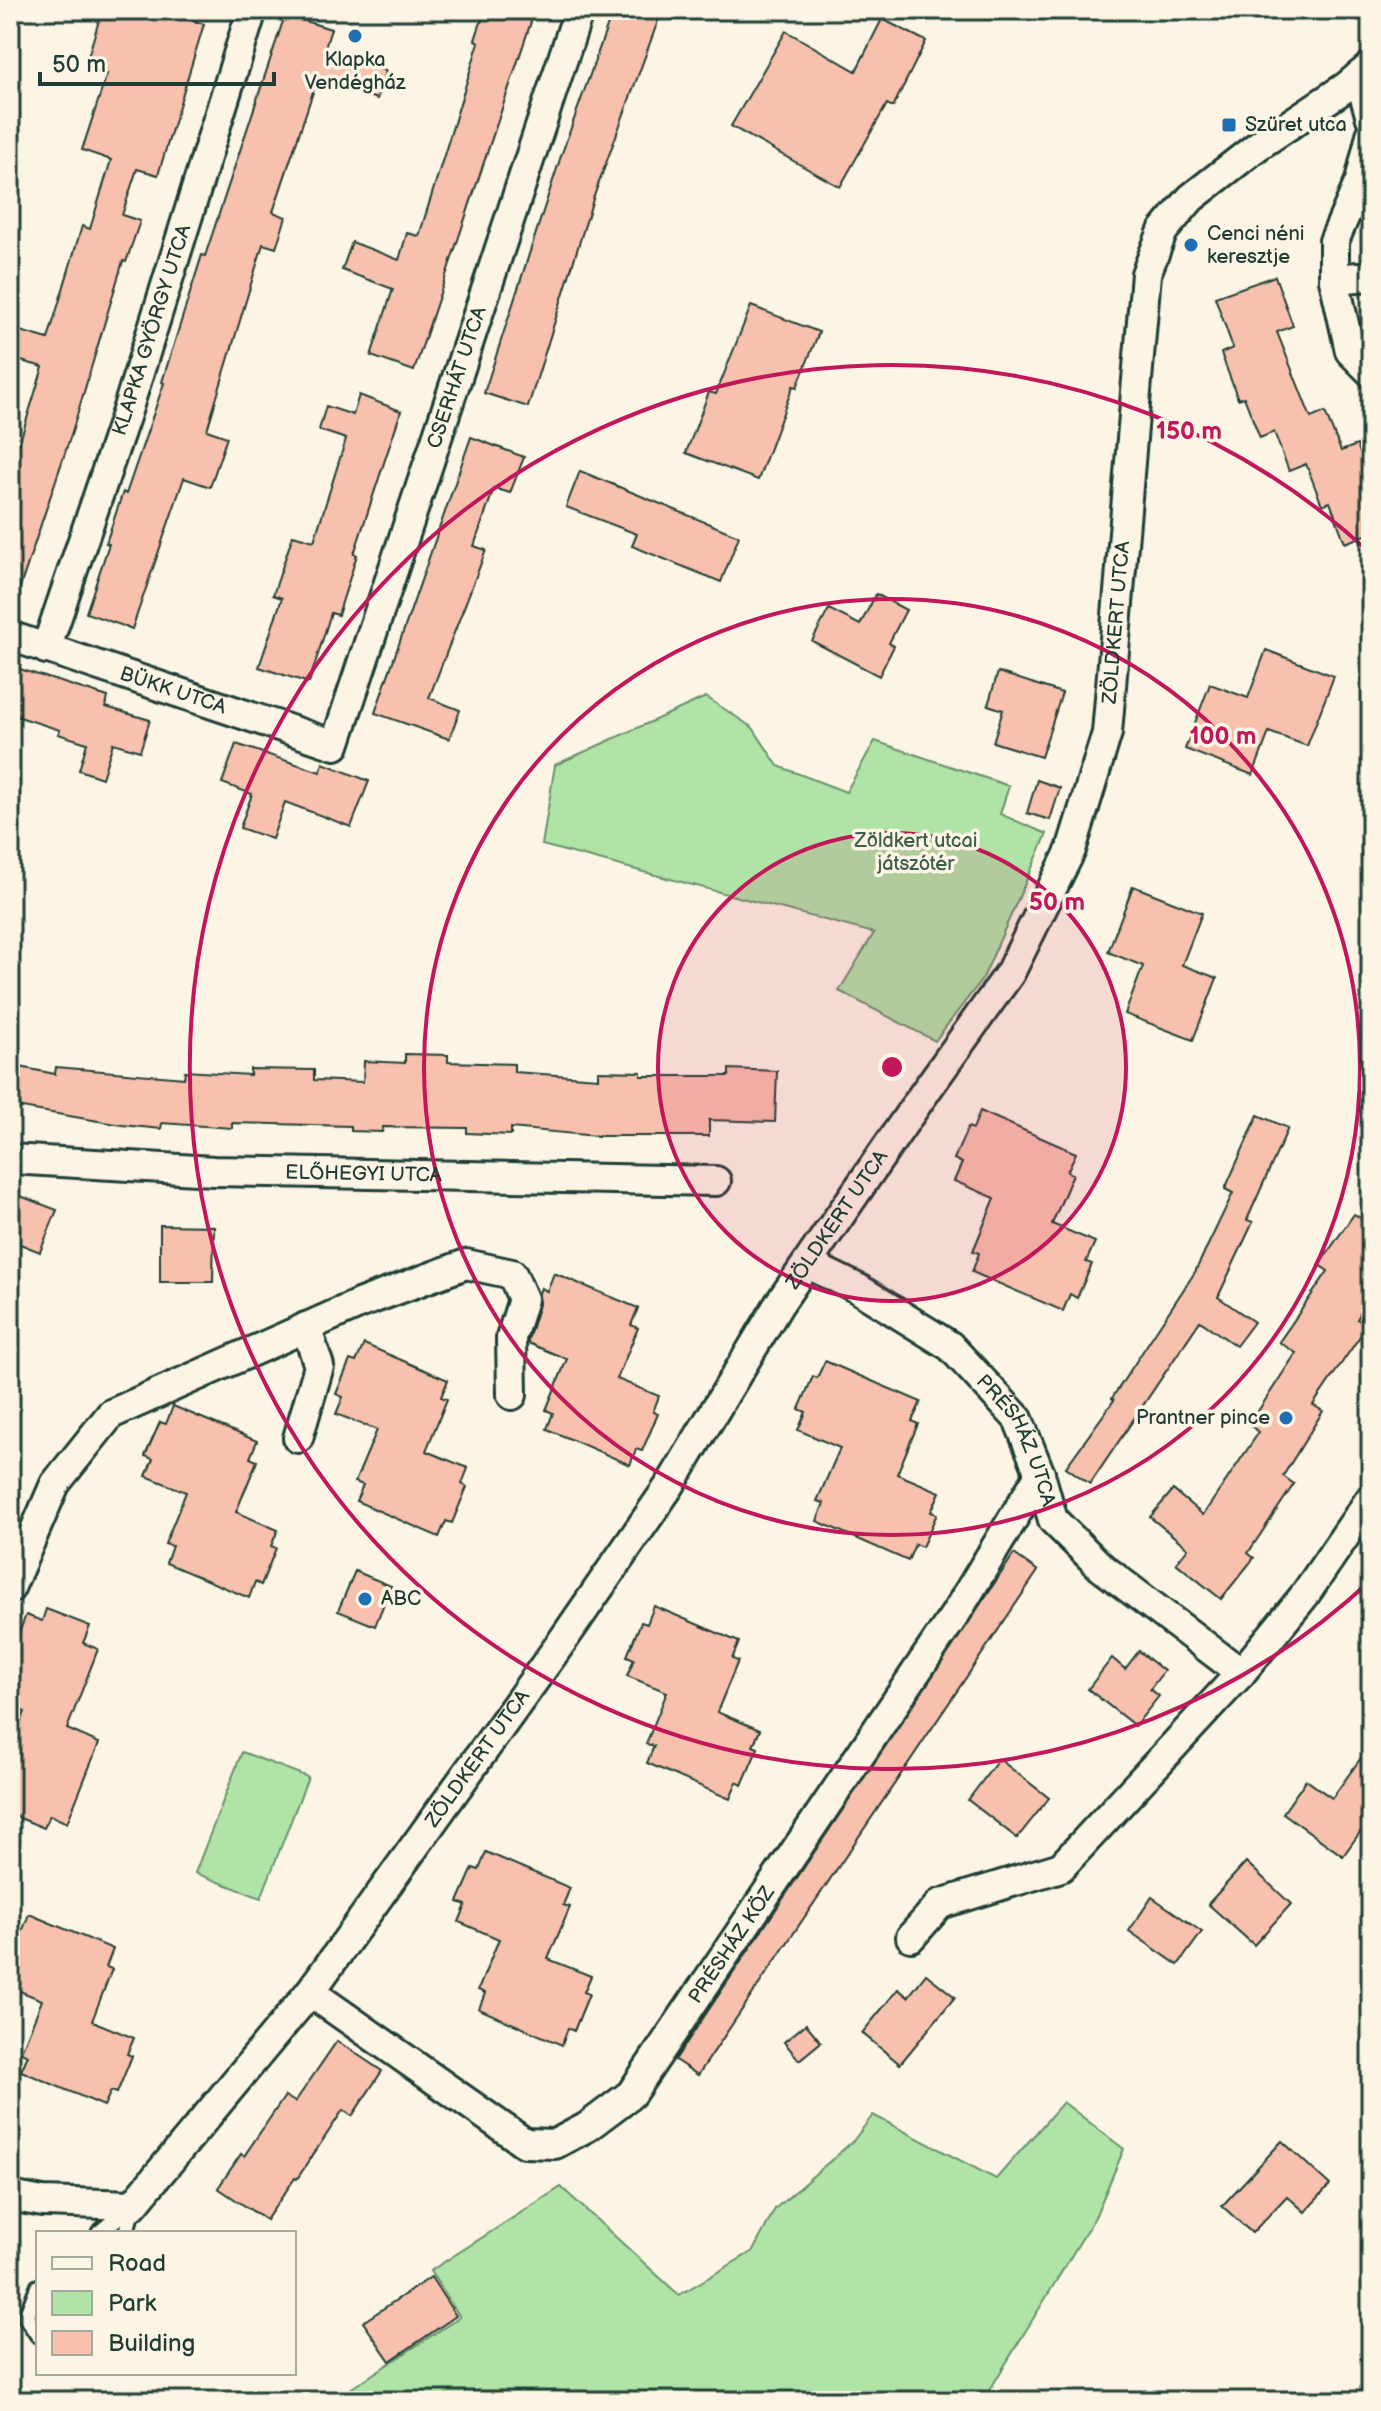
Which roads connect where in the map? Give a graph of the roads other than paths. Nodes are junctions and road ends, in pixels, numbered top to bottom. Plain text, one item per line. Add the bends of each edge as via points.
1 (252, 10) edge
2 (579, 10) edge
3 (1365, 71) edge
4 (1371, 118) edge
5 (1371, 135) edge
6 (1371, 276) edge
7 (1334, 279) junction
8 (1371, 372) edge
9 (10, 636) edge
10 (46, 649) junction
11 (335, 745) joint
12 (10, 1159) edge
13 (716, 1181) dead end
14 (808, 1264) junction
15 (306, 1327) junction
16 (512, 1395) dead end
17 (298, 1438) dead end
18 (1040, 1474) junction
19 (1371, 1498) edge
20 (10, 1588) edge
21 (1241, 1673) junction
22 (911, 1937) dead end
23 (310, 1992) junction
24 (10, 2196) edge
25 (133, 2205) junction
26 (101, 2231) edge
27 (126, 2231) edge
28 (36, 2292) edge
29 (36, 2332) edge

1 - 10 street, KLAPKA GYÖRGY UTCA via 126,414
2 - 11 street, CSERHÁT UTCA
3 - 4 street
3 - 14 street, ZÖLDKERT UTCA via 1191,198 1163,231 1144,288 1107,733 1071,850 1010,973
5 - 7 street via 1360,181 1334,241
6 - 7 street
7 - 8 street via 1350,351
9 - 10 street, BÜKK UTCA
10 - 11 street, BÜKK UTCA
12 - 13 street, ELŐHEGYI UTCA via 214,1171
14 - 18 street, PRÉSHÁZ UTCA via 950,1346 1018,1419
14 - 23 street, ZÖLDKERT UTCA via 661,1498
15 - 16 street via 466,1264 512,1274 523,1299 511,1338
15 - 17 street via 319,1366
15 - 20 street via 111,1414 55,1484
18 - 21 street, PRÉSHÁZ UTCA via 1053,1520 1101,1567
18 - 23 street, PRÉSHÁZ KÖZ via 956,1613 631,2094 587,2127 555,2144 525,2143
19 - 21 street via 1304,1596
21 - 22 street via 1061,1867 940,1904
23 - 25 street, ZÖLDKERT UTCA
24 - 25 street
25 - 26 lane
25 - 27 lane
28 - 29 lane via 26,2317

